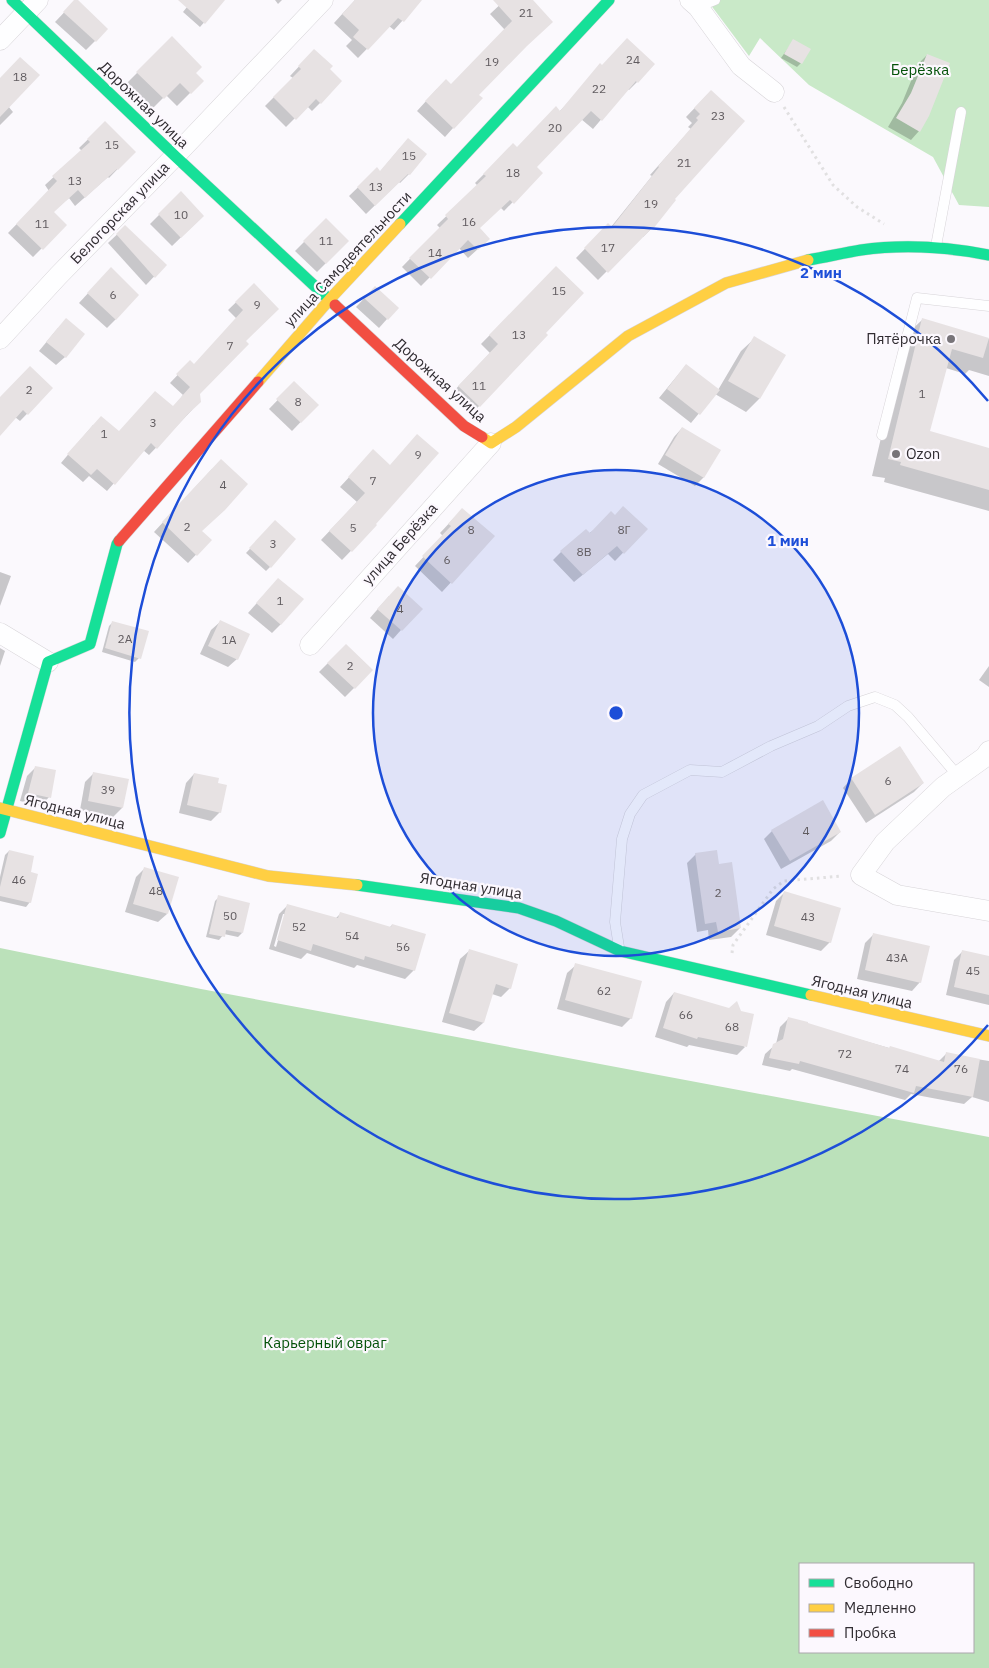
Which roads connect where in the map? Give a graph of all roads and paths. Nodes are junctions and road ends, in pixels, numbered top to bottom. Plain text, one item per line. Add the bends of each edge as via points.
1 (323, 0) edge
2 (609, 0) edge
3 (701, 2) edge
4 (25, 4) edge
5 (0, 40) edge
6 (774, 92) joint
7 (961, 112) dead end
8 (175, 156) junction
9 (890, 228) dead end
10 (936, 249) junction
11 (989, 255) edge
12 (330, 299) junction
13 (989, 306) edge
14 (0, 339) edge
15 (882, 435) dead end
16 (491, 443) junction
17 (0, 633) edge
18 (310, 645) dead end
19 (48, 662) junction
20 (989, 752) edge
21 (958, 776) junction
22 (4, 809) edge
23 (0, 833) edge
24 (860, 875) junction
25 (989, 911) edge
26 (620, 951) junction
27 (727, 976) junction
28 (989, 1036) edge

1 - 8 street, Белогорская улица
2 - 12 street, улица Самодеятельности
3 - 6 street via 741,66
4 - 5 street
4 - 8 street, Дорожная улица
6 - 9 path via 833,185 857,207
7 - 10 lane
8 - 12 street, Дорожная улица
8 - 14 street, Белогорская улица
10 - 11 street, Дорожная улица
10 - 16 street, Дорожная улица via 863,250 803,261 726,283 628,336 516,427
12 - 16 street, Дорожная улица via 464,426
12 - 19 street, улица Самодеятельности via 117,544 90,644
13 - 15 lane via 917,298
16 - 18 street, улица Берёзка
17 - 19 street
19 - 22 street
20 - 21 street
21 - 24 street via 942,787 885,842
21 - 26 lane via 895,704 874,697 848,706 818,726 770,746 722,772 690,770 643,795 630,814 622,839 615,922
22 - 23 street
22 - 26 street, Ягодная улица via 268,876 375,886 519,908 556,921
24 - 25 street via 897,895
24 - 27 path via 784,882 773,889 734,945
26 - 27 street, Ягодная улица
27 - 28 street, Ягодная улица

